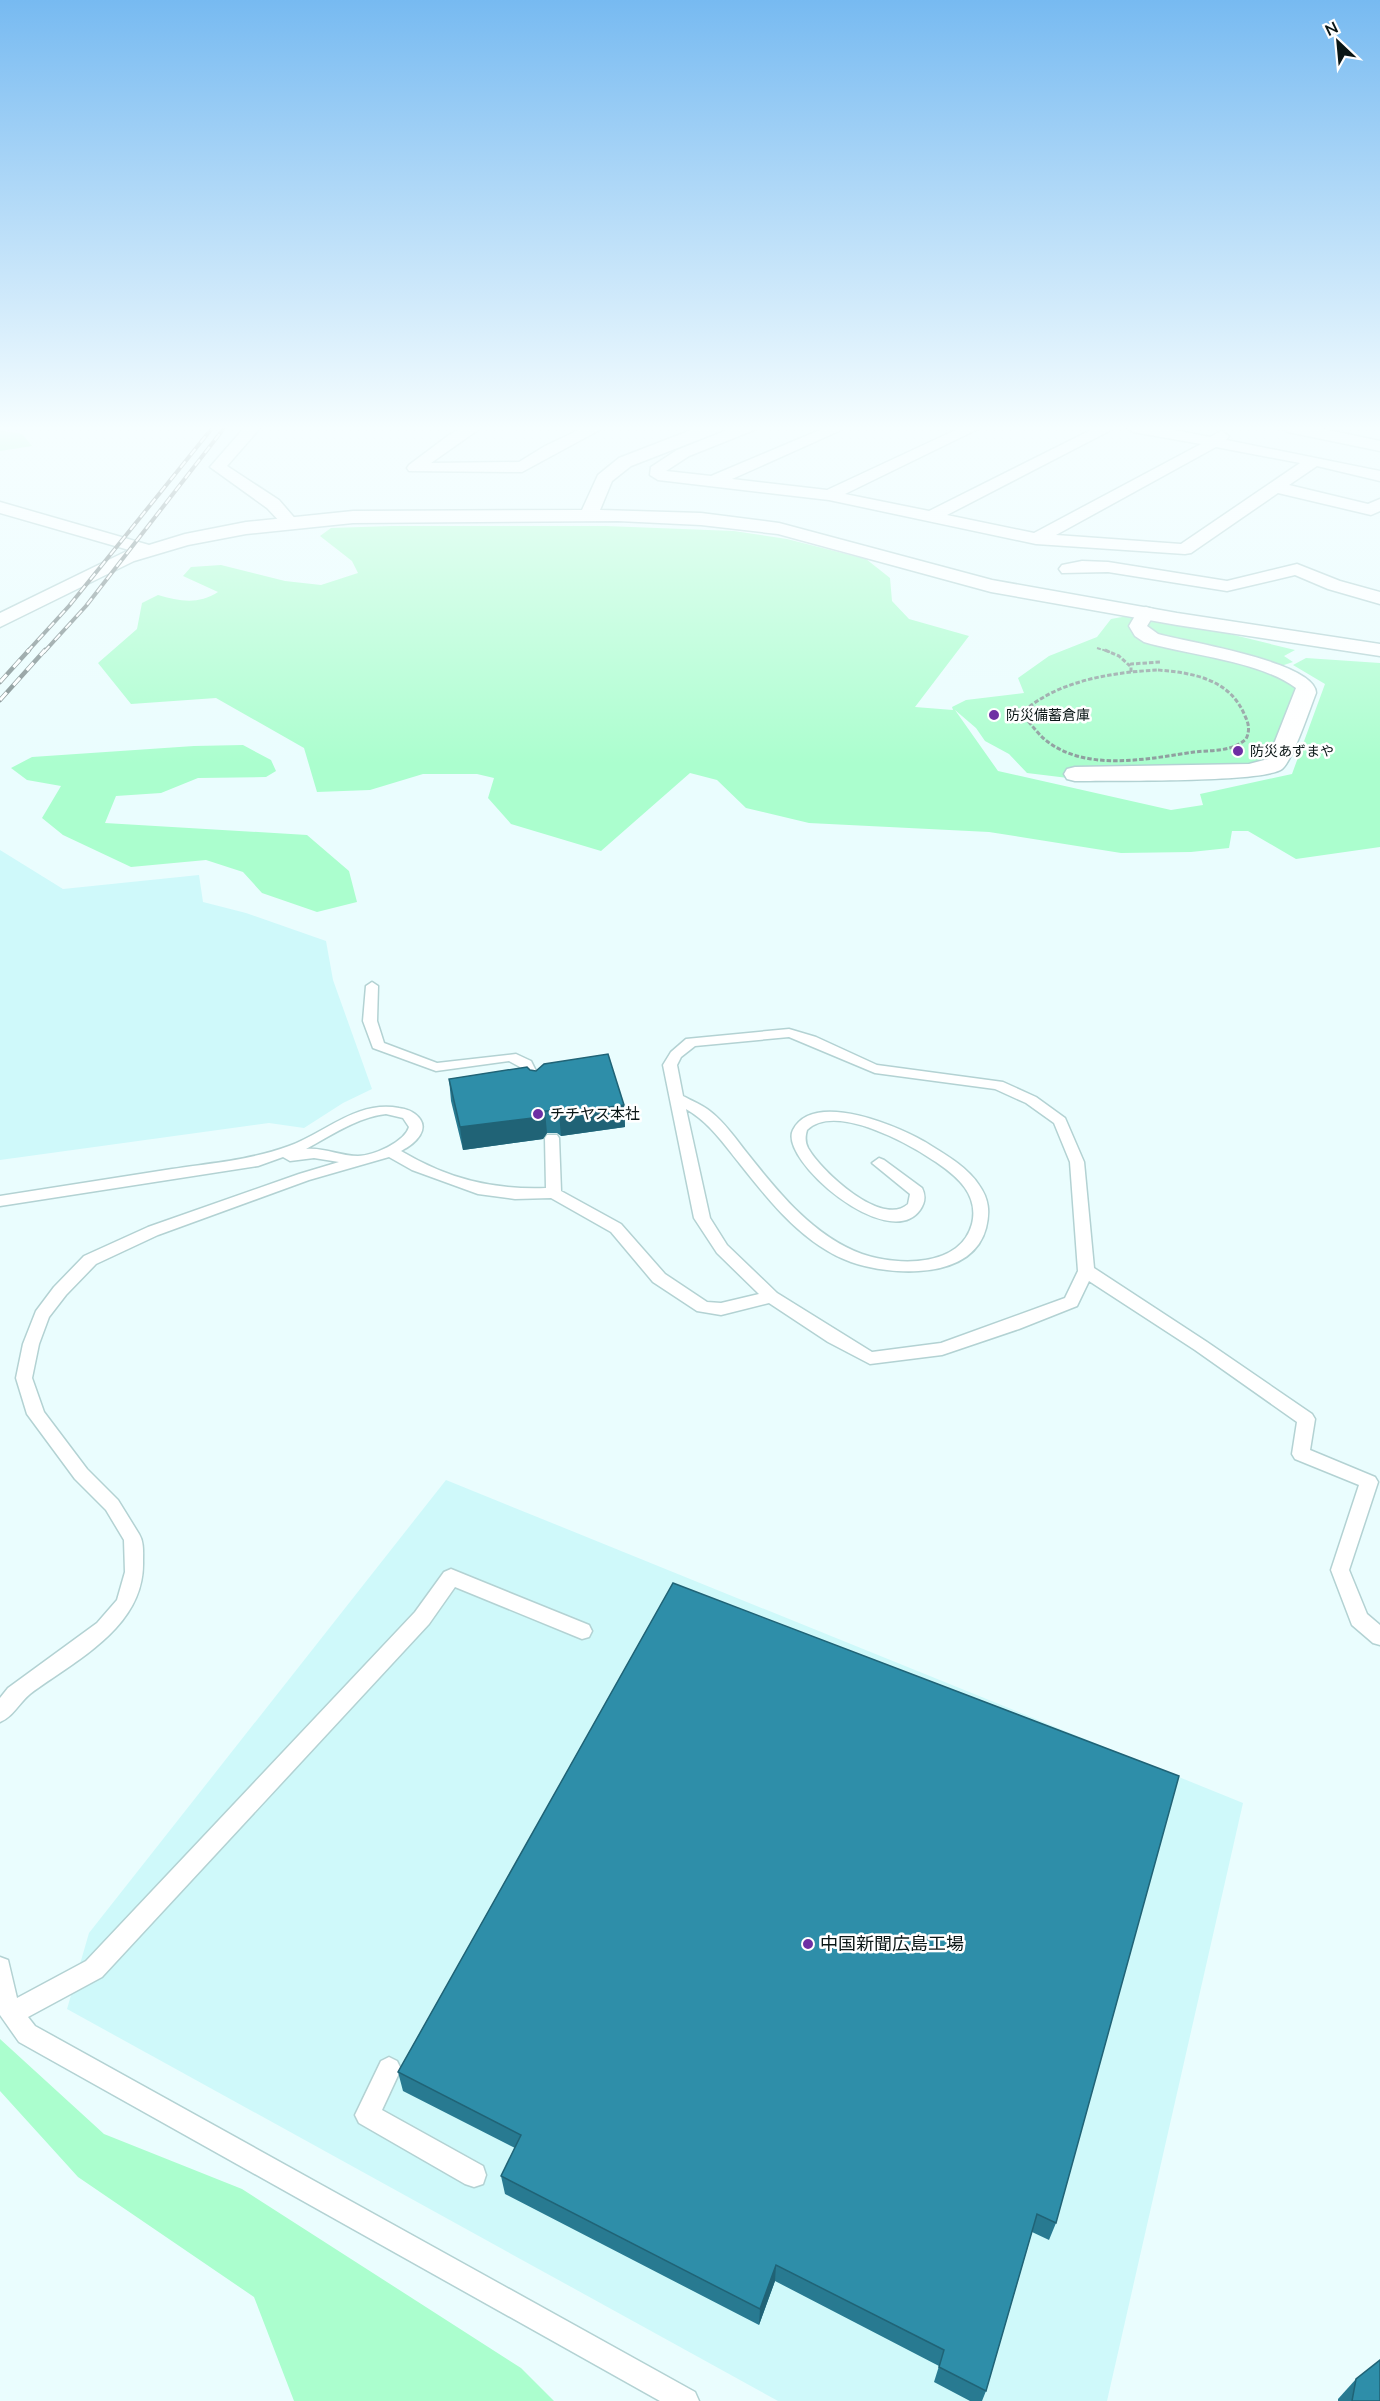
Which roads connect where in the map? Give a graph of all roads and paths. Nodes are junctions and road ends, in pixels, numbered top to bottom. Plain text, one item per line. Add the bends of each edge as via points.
1 (113, 539) edge
2 (190, 539) edge
3 (816, 539) edge
4 (1036, 539) edge
5 (1199, 539) edge
6 (146, 550) junction
7 (1068, 569) dead end
8 (1380, 598) edge
9 (1146, 613) junction
10 (0, 621) edge
11 (1097, 648) dead end
12 (1380, 650) edge
13 (1135, 664) dead end
14 (1130, 666) junction
15 (1131, 672) junction
16 (1075, 774) dead end
17 (372, 986) dead end
18 (537, 1087) edge
19 (675, 1097) junction
20 (363, 1115) junction
21 (552, 1138) dead end
22 (385, 1153) junction
23 (321, 1154) junction
24 (250, 1162) junction
25 (879, 1163) dead end
26 (281, 1185) junction
27 (554, 1193) junction
28 (0, 1201) edge
29 (1086, 1271) junction
30 (771, 1297) junction
31 (582, 1631) dead end
32 (1380, 1637) edge
33 (0, 1713) edge
34 (0, 1968) edge
35 (10, 2014) junction
36 (389, 2069) dead end
37 (474, 2175) dead end
38 (686, 2401) edge

1 - 6 street
2 - 6 street
3 - 9 street via 991,586
4 - 5 street via 1185,549
6 - 10 street via 110,564
7 - 8 street via 1108,567 1227,586 1297,568 1334,585
9 - 12 street
9 - 16 street via 1138,626 1151,638 1276,669 1306,686 1278,760 1273,766 1249,771
11 - 14 path via 1118,654
13 - 14 path
14 - 15 path
15 - 15 path via 1188,674 1226,688 1243,707 1249,735 1244,741 1224,748 1109,761 1064,750 1028,721 1029,707 1043,696
17 - 18 lane via 370,1021 378,1045 436,1067 511,1057 526,1064
19 - 25 lane via 715,1123 800,1221 822,1240 853,1257 903,1268 929,1265 962,1253 975,1241 982,1206 964,1176 942,1159 915,1143 846,1117 825,1115 808,1121 800,1131 798,1140 803,1152 835,1186 858,1204 885,1216 899,1217 912,1210 918,1201 917,1192
19 - 29 lane via 670,1065 691,1042 789,1033 808,1037 857,1064 875,1069 998,1085 1031,1100 1060,1121 1077,1162
19 - 30 lane via 702,1218 722,1249
20 - 22 lane via 397,1111 414,1120 414,1135 408,1142
20 - 23 lane via 340,1127
20 - 24 lane via 295,1149
21 - 27 lane
22 - 23 lane via 349,1160
22 - 26 lane
22 - 27 lane via 478,1189 515,1194
23 - 24 lane
23 - 26 lane via 304,1173
24 - 28 lane
26 - 33 lane via 153,1231 90,1260 42,1315 24,1378 36,1414 81,1474 112,1505 133,1539 134,1572 125,1604 104,1629 15,1695
27 - 30 lane via 616,1228 659,1278 703,1307 721,1309
29 - 30 lane via 1071,1302 942,1349 870,1358
29 - 32 lane via 1306,1419 1301,1454 1369,1482 1340,1570 1359,1619
31 - 35 lane via 451,1577 422,1618 94,1969
34 - 35 lane
35 - 38 lane via 27,2034
36 - 37 lane via 367,2115

